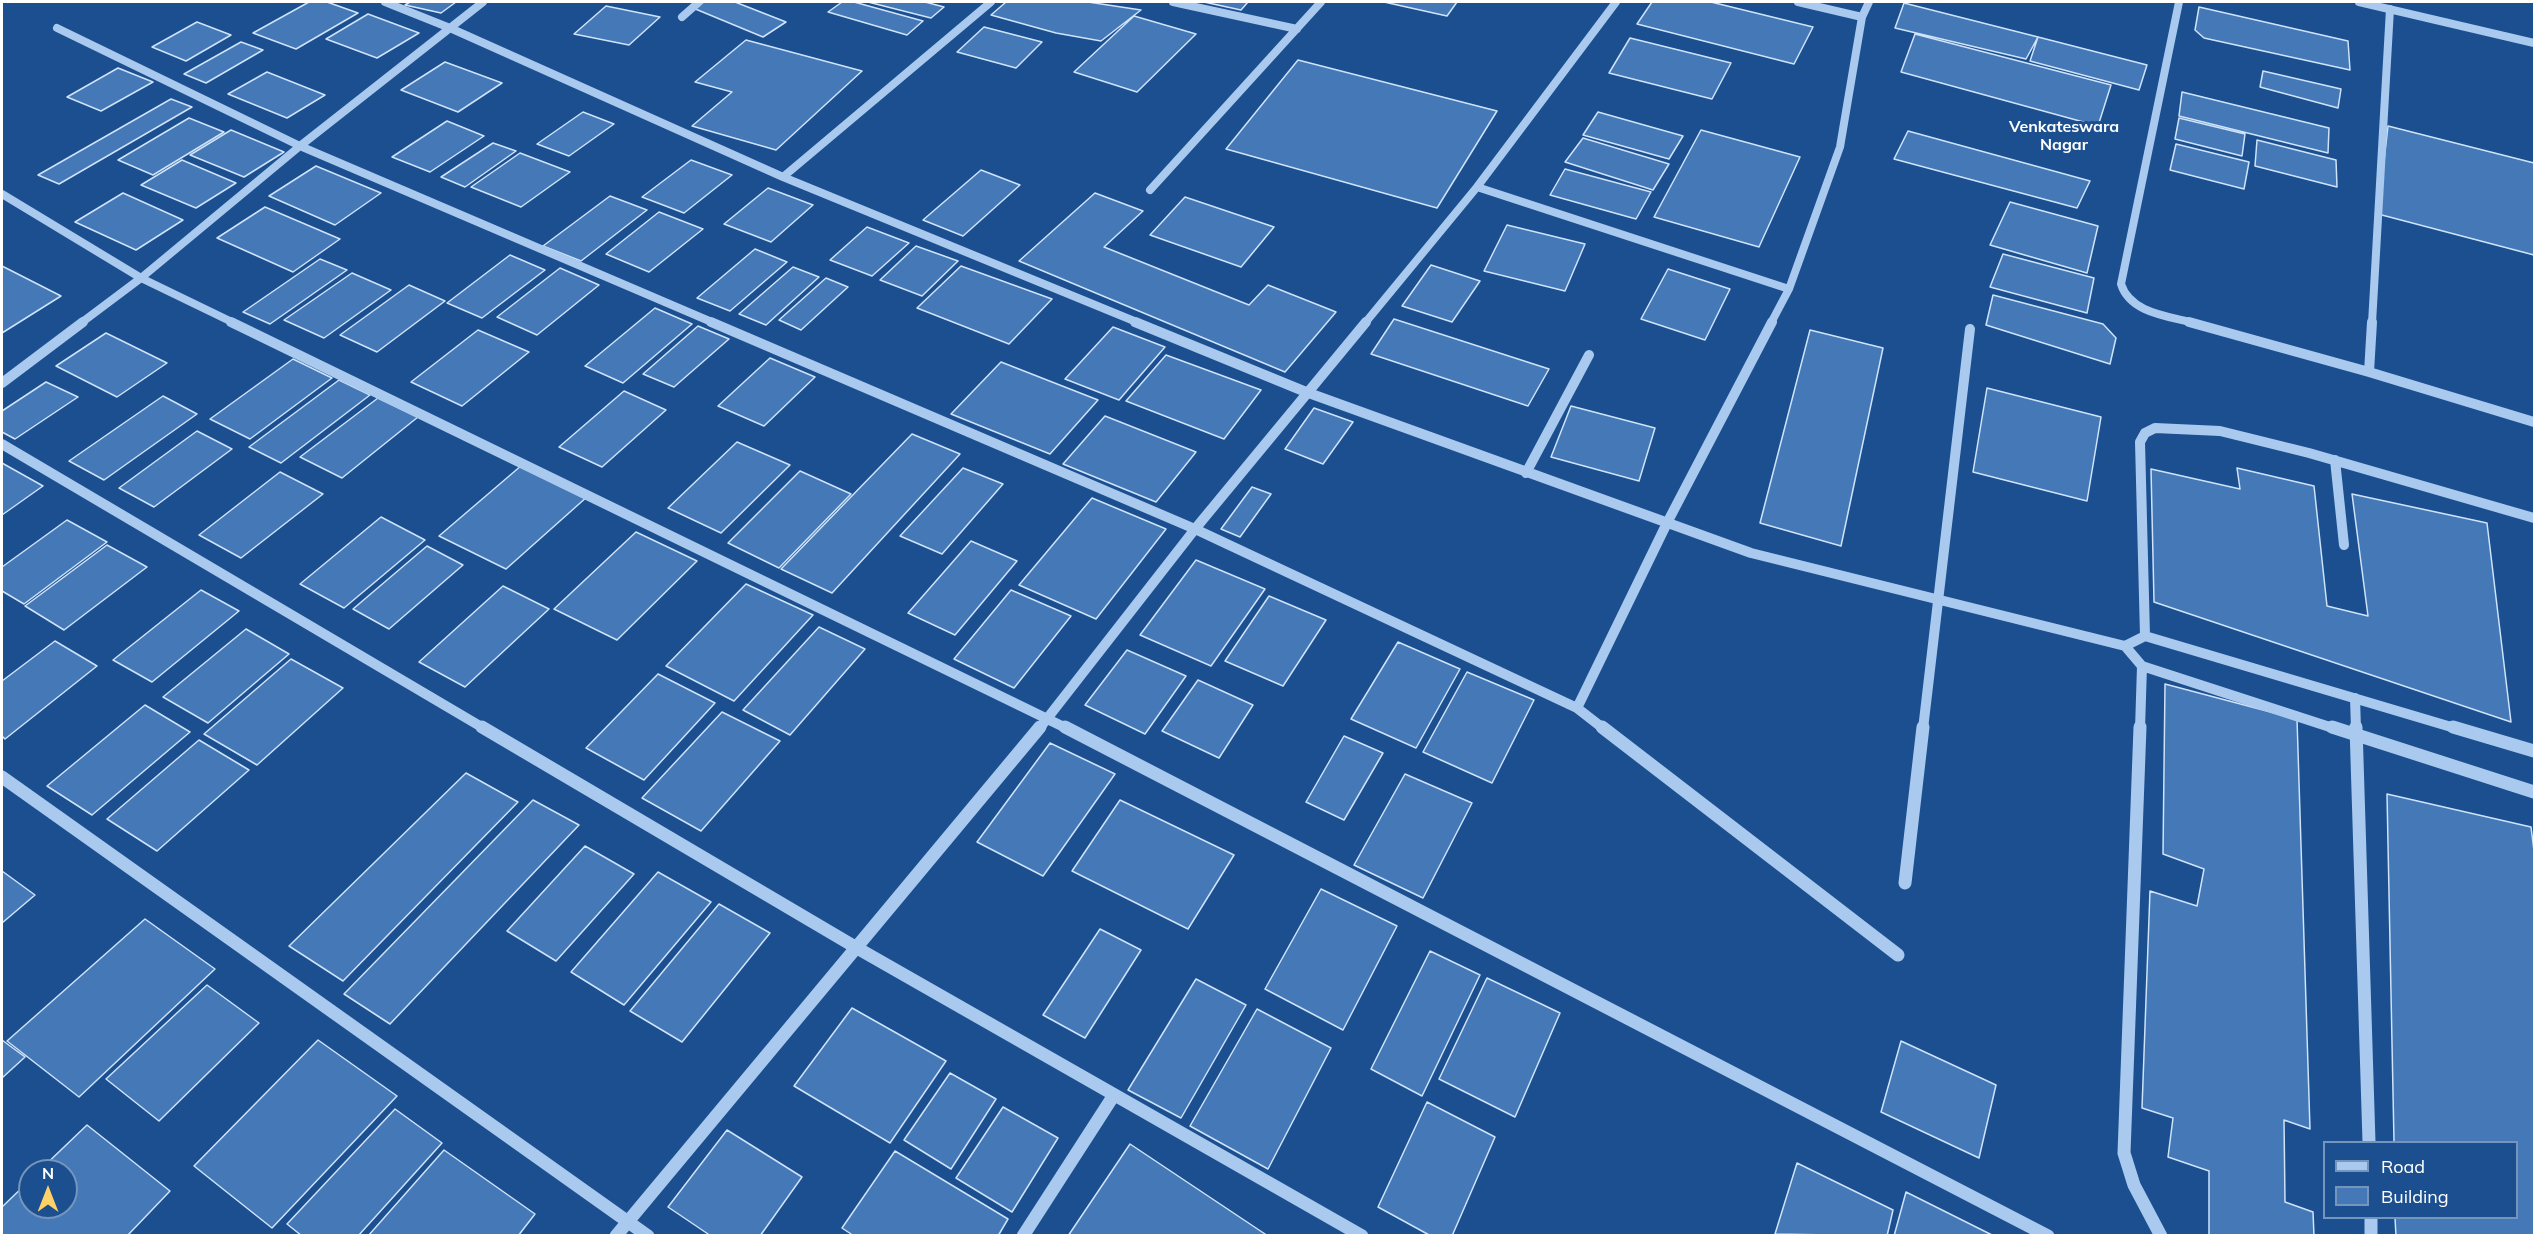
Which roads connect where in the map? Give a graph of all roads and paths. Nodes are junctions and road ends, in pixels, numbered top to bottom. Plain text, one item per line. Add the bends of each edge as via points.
1 (385, 2) edge
2 (483, 2) edge
3 (699, 2) edge
4 (991, 2) edge
5 (1173, 2) edge
6 (1321, 2) edge
7 (1616, 2) edge
8 (1798, 2) edge
9 (1869, 2) edge
10 (2179, 2) edge
11 (2359, 2) edge
12 (2390, 9) junction
13 (682, 17) dead end
14 (1862, 17) junction
15 (57, 28) dead end
16 (450, 28) junction
17 (1298, 29) junction
18 (2535, 43) edge
19 (300, 146) junction
20 (783, 177) junction
21 (1477, 187) junction
22 (1150, 190) dead end
23 (2, 194) edge
24 (141, 278) junction
25 (1789, 289) junction
26 (1970, 328) dead end
27 (1589, 355) dead end
28 (2369, 372) junction
29 (2, 383) edge
30 (1306, 392) junction
31 (2535, 422) edge
32 (2, 444) edge
33 (2336, 460) junction
34 (1526, 473) junction
35 (2535, 519) edge
36 (1667, 523) junction
37 (1195, 529) junction
38 (2344, 545) dead end
39 (1939, 602) junction
40 (2145, 636) junction
41 (2125, 646) junction
42 (2142, 666) junction
43 (2355, 698) junction
44 (1577, 708) junction
45 (1048, 718) junction
46 (2356, 735) junction
47 (2535, 751) edge
48 (2, 777) edge
49 (2535, 792) edge
50 (1905, 883) dead end
51 (857, 948) junction
52 (1898, 955) dead end
53 (1114, 1095) junction
54 (2368, 1141) edge
55 (2371, 1219) edge
56 (628, 1221) junction
57 (616, 1236) edge
58 (648, 1236) edge
59 (1023, 1236) edge
60 (1362, 1236) edge
61 (2048, 1236) edge
62 (2161, 1236) edge
63 (2372, 1236) edge

1 - 16 street
2 - 16 street
3 - 13 street
4 - 20 street
5 - 17 street
6 - 17 street
7 - 21 street
8 - 14 street
9 - 14 street
10 - 28 street via 2121,284 2124,295 2150,311
11 - 12 street
12 - 18 street
12 - 28 street
14 - 25 street via 1840,147
15 - 19 street
16 - 19 street
16 - 20 street
17 - 22 street
19 - 24 street
19 - 37 street
20 - 30 street
21 - 25 street
21 - 30 street
23 - 24 street
24 - 29 street
24 - 45 street
25 - 36 street
26 - 39 street
27 - 34 street
28 - 31 street
30 - 34 street
30 - 37 street
32 - 51 street
33 - 35 street
33 - 38 street
33 - 40 street via 2220,431 2155,428 2145,434 2140,442
34 - 36 street
36 - 39 street via 1751,553
36 - 44 street
37 - 44 street
37 - 45 street
39 - 41 street
39 - 50 street
40 - 41 street
40 - 43 street
41 - 42 street
42 - 46 street
42 - 62 street via 2124,1153 2134,1185
43 - 46 street
43 - 47 street
44 - 52 street
45 - 51 street
45 - 61 street
46 - 49 street
46 - 54 street
48 - 56 street
51 - 53 street
51 - 56 street
53 - 59 street
53 - 60 street
55 - 63 street
56 - 57 street
56 - 58 street

